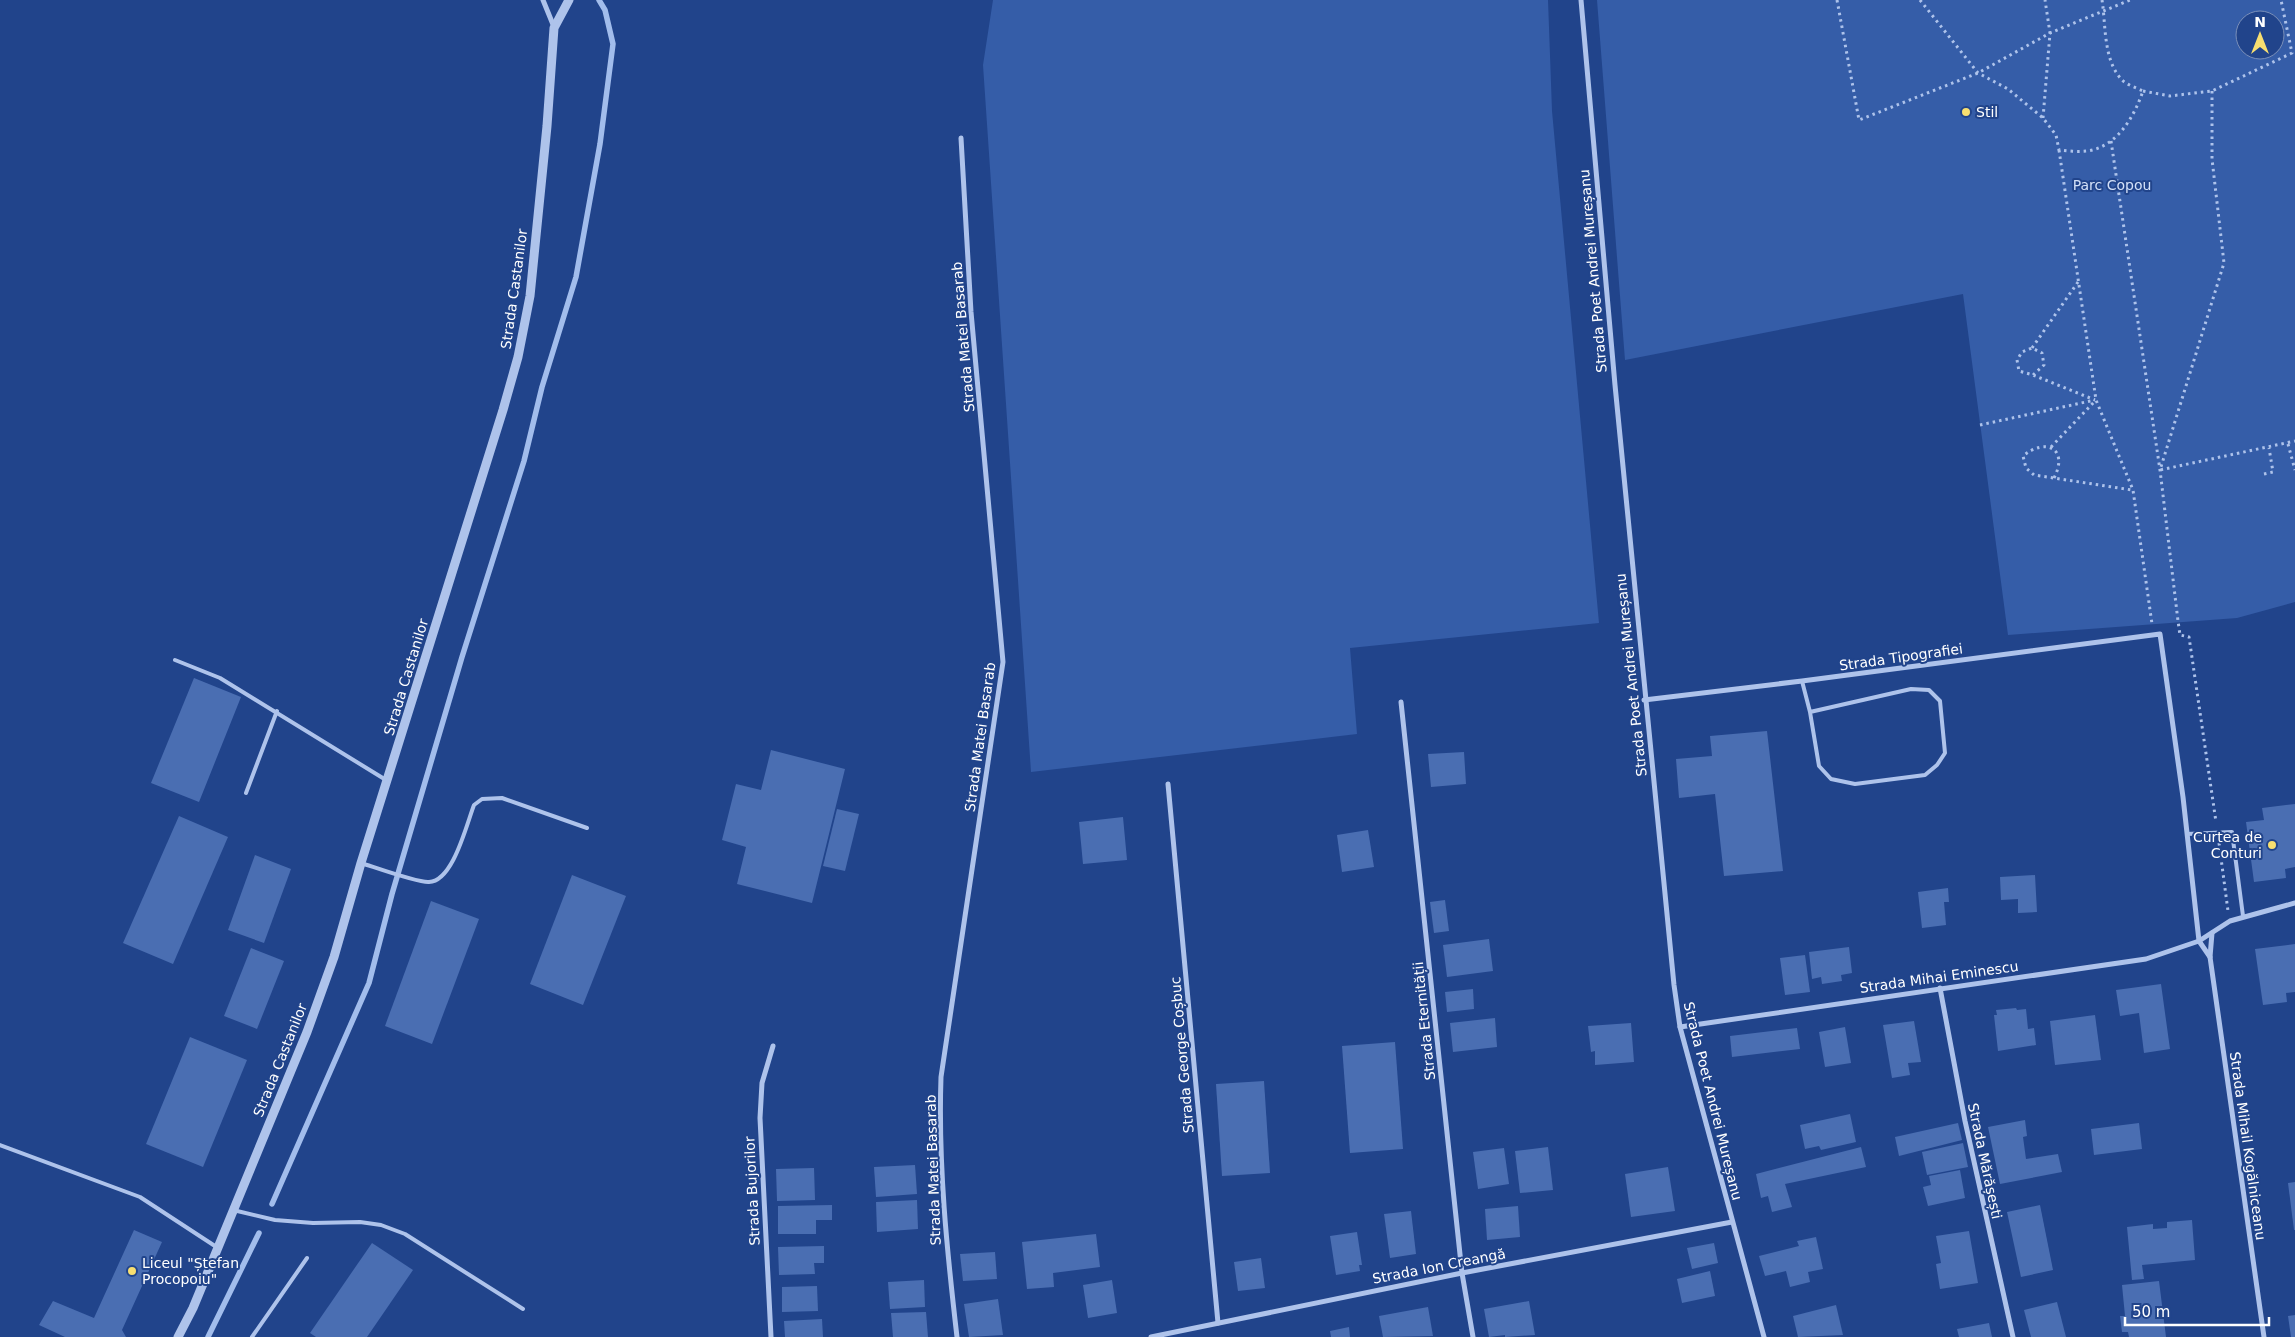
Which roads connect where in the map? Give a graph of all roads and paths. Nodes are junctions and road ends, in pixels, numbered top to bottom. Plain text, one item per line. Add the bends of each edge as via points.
1 (543, 0) edge
2 (569, 0) edge
3 (1581, 0) edge
4 (1838, 0) edge
5 (1920, 0) edge
6 (2045, 0) edge
7 (2102, 0) edge
8 (2130, 0) edge
9 (2281, 0) edge
10 (2104, 12) junction
11 (554, 28) junction
12 (2050, 33) junction
13 (1978, 73) junction
14 (2143, 91) junction
15 (2212, 91) junction
16 (2043, 118) junction
17 (961, 138) dead end
18 (2111, 141) junction
19 (2059, 150) junction
20 (2078, 282) junction
21 (2032, 348) junction
22 (2033, 375) junction
23 (2096, 400) junction
24 (1980, 425) dead end
25 (2295, 441) edge
26 (2288, 444) junction
27 (2051, 447) junction
28 (2269, 448) junction
29 (2160, 470) junction
30 (2295, 470) edge
31 (2264, 474) dead end
32 (2054, 478) junction
33 (2133, 490) junction
34 (2160, 634) junction
35 (175, 660) dead end
36 (1802, 681) junction
37 (1644, 700) junction
38 (1401, 702) dead end
39 (277, 711) junction
40 (1810, 712) junction
41 (388, 782) junction
42 (1168, 784) dead end
43 (246, 793) dead end
44 (587, 828) dead end
45 (2217, 833) junction
46 (2187, 834) junction
47 (361, 863) junction
48 (2295, 903) edge
49 (2243, 916) junction
50 (2230, 921) junction
51 (2212, 932) junction
52 (2199, 941) junction
53 (2210, 958) junction
54 (1940, 988) junction
55 (1680, 1027) junction
56 (773, 1046) dead end
57 (0, 1145) edge
58 (233, 1210) junction
59 (1732, 1222) junction
60 (218, 1248) junction
61 (307, 1258) dead end
62 (1462, 1272) junction
63 (523, 1309) dead end
64 (1218, 1323) junction
65 (178, 1337) edge
66 (252, 1337) edge
67 (771, 1337) edge
68 (957, 1337) edge
69 (1151, 1337) edge
70 (1473, 1337) edge
71 (1764, 1337) edge
72 (2013, 1337) edge
73 (2264, 1337) edge

1 - 11 street, Strada Castanilor
2 - 11 street
3 - 37 street, Strada Poet Andrei Mureșanu
4 - 13 path via 1859,120
5 - 13 path
6 - 12 path
7 - 10 path
8 - 10 path
9 - 15 path via 2292,53
10 - 12 path
10 - 14 path via 2107,46 2114,69 2123,82
11 - 41 street, Strada Castanilor via 530,296 518,357
12 - 13 path
12 - 16 path
13 - 16 path via 2008,90
14 - 15 path via 2170,96
14 - 18 path via 2125,128
15 - 29 path via 2212,159 2224,263
16 - 19 path via 2056,135
17 - 68 street, Strada Matei Basarab via 971,312 1003,662 941,1077 940,1146
18 - 19 path via 2088,151
18 - 29 path
19 - 20 path
20 - 21 path
20 - 23 path
21 - 22 path via 2042,354 2044,365
21 - 22 path via 2022,352 2017,360 2019,371
22 - 23 path
23 - 24 path
23 - 27 path
23 - 33 path
25 - 26 path
26 - 28 path
26 - 30 path
27 - 32 path via 2059,460
27 - 32 path via 2041,446 2023,456 2026,468 2034,475
28 - 29 path
28 - 31 path via 2273,472
29 - 45 path via 2180,635 2189,637
32 - 33 path
33 - 34 path via 2152,623
34 - 36 street, Strada Tipografiei
34 - 46 street, Strada Mihail Kogălniceanu
35 - 39 lane via 220,678
36 - 37 street, Strada Tipografiei
36 - 40 lane
37 - 55 street, Strada Poet Andrei Mureșanu
38 - 62 street, Strada Eternității
39 - 41 lane
39 - 43 lane
40 - 40 lane via 1819,766 1831,779 1855,784 1925,774 1945,753 1940,701 1929,690 1911,689
41 - 47 street, Strada Castanilor
42 - 64 street, Strada George Coșbuc
44 - 47 lane via 502,798 482,799 474,806 450,868 440,880 427,883
45 - 46 lane
45 - 49 lane via 2232,832
45 - 50 path
46 - 52 street, Strada Mihail Kogălniceanu
47 - 58 street, Strada Castanilor via 334,958 307,1032
48 - 49 street, Strada Mihai Eminescu
49 - 50 street, Strada Mihai Eminescu
50 - 51 street, Strada Mihai Eminescu
51 - 52 street, Strada Mihai Eminescu
51 - 53 street, Strada Mihail Kogălniceanu
52 - 53 street, Strada Mihail Kogălniceanu
52 - 54 street, Strada Mihai Eminescu via 2146,959
53 - 73 street, Strada Mihail Kogălniceanu
54 - 55 street, Strada Mihai Eminescu
54 - 72 street, Strada Mărășești via 1964,1121
55 - 59 street, Strada Poet Andrei Mureșanu
56 - 67 street, Strada Bujorilor via 762,1083 760,1118
57 - 60 lane via 140,1197
58 - 60 street, Strada Castanilor
58 - 63 lane via 275,1220 381,1225 405,1234
59 - 62 street, Strada Ion Creangă
59 - 71 street, Strada Poet Andrei Mureșanu
60 - 65 street, Strada Castanilor
61 - 66 lane
62 - 64 street, Strada Ion Creangă
62 - 70 street, Strada Eternității
64 - 69 street, Strada Ion Creangă

